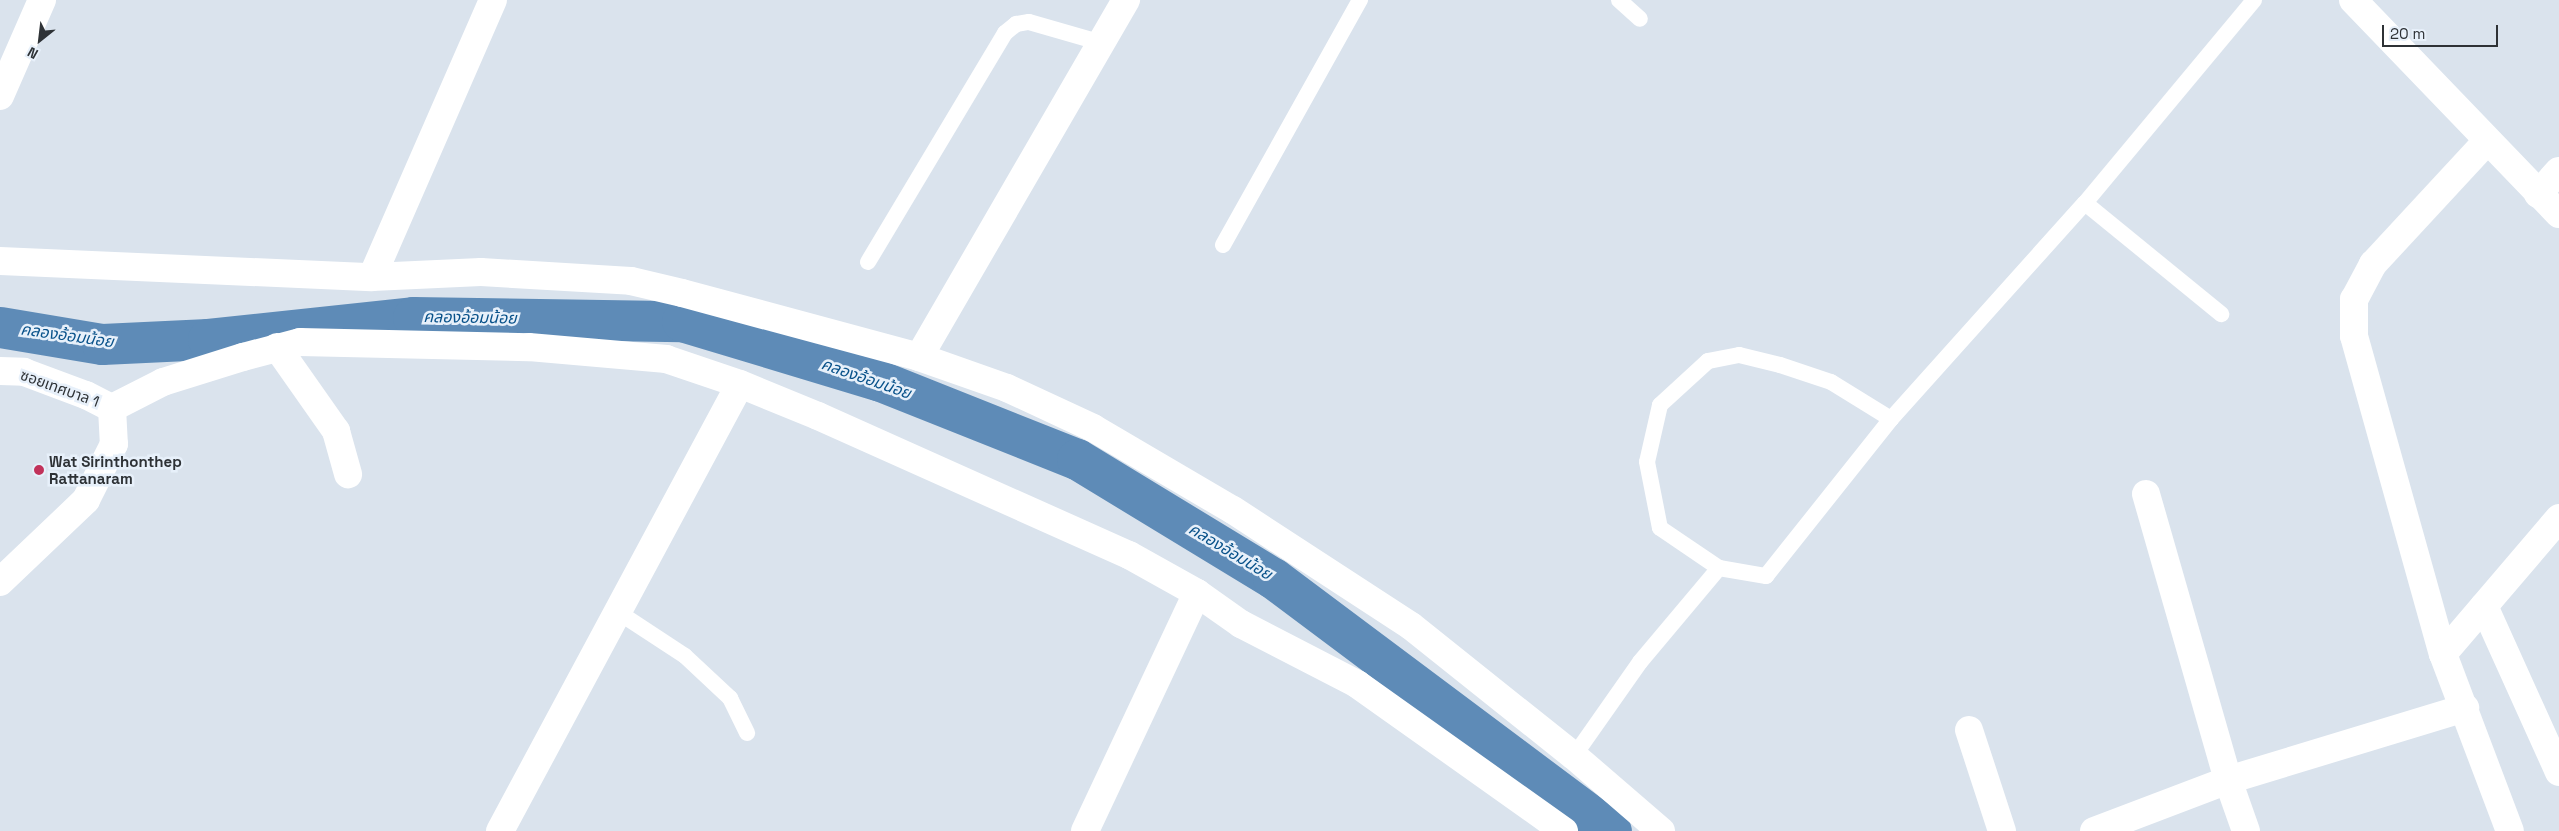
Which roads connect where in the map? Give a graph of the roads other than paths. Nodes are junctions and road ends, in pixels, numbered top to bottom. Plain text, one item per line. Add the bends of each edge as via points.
1 (42, 0) edge
2 (493, 0) edge
3 (1126, 0) edge
4 (1360, 0) edge
5 (1619, 0) edge
6 (2254, 0) edge
7 (2352, 0) edge
8 (1640, 19) dead end
9 (1102, 43) junction
10 (0, 96) edge
11 (2487, 141) junction
12 (2559, 171) edge
13 (2538, 194) junction
14 (2085, 204) junction
15 (2559, 214) edge
16 (1223, 245) dead end
17 (0, 260) edge
18 (868, 262) dead end
19 (372, 277) junction
20 (2221, 314) dead end
21 (277, 347) junction
22 (919, 357) junction
23 (0, 371) edge
24 (740, 384) junction
25 (112, 408) junction
26 (1891, 419) junction
27 (348, 474) dead end
28 (2146, 494) dead end
29 (2559, 518) edge
30 (1719, 568) junction
31 (0, 582) edge
32 (1196, 593) junction
33 (2484, 606) junction
34 (618, 612) junction
35 (2443, 654) junction
36 (2465, 708) junction
37 (1969, 730) dead end
38 (747, 733) dead end
39 (1574, 756) junction
40 (2559, 772) edge
41 (2228, 780) junction
42 (500, 831) edge
43 (1085, 831) edge
44 (1564, 831) edge
45 (1661, 831) edge
46 (2002, 831) edge
47 (2094, 831) edge
48 (2246, 831) edge
49 (2510, 831) edge

1 - 10 street
2 - 19 street
3 - 9 street
4 - 16 lane
5 - 8 lane
6 - 14 lane
7 - 11 street
9 - 18 lane via 1029,22 1016,24 1005,34
9 - 22 street
11 - 13 street
11 - 35 street via 2373,264 2354,299 2354,336
12 - 13 street
13 - 15 street
14 - 20 lane
14 - 26 lane
17 - 19 street
19 - 22 street via 481,272 631,281
21 - 24 street via 300,342 529,347 666,359
21 - 25 street via 163,382
21 - 27 street via 336,431
22 - 39 street via 1007,388 1093,428 1234,510 1411,626
23 - 25 street, ซอยเทศบาล 1 via 24,372
24 - 32 street via 1129,555
24 - 34 street
25 - 31 street, ซอยเทศบาล 1 via 114,444 86,500
26 - 30 lane via 1766,576
26 - 30 lane via 1831,382 1739,355 1708,361 1660,406 1647,462 1660,528
28 - 41 street
29 - 33 street
30 - 39 lane via 1640,662
32 - 43 street
32 - 44 street via 1241,624 1357,684
33 - 35 street
33 - 40 street
34 - 38 lane via 685,656 730,698
34 - 42 street
35 - 36 street
36 - 41 street
36 - 49 street
37 - 46 street
39 - 45 street
41 - 47 street
41 - 48 street

